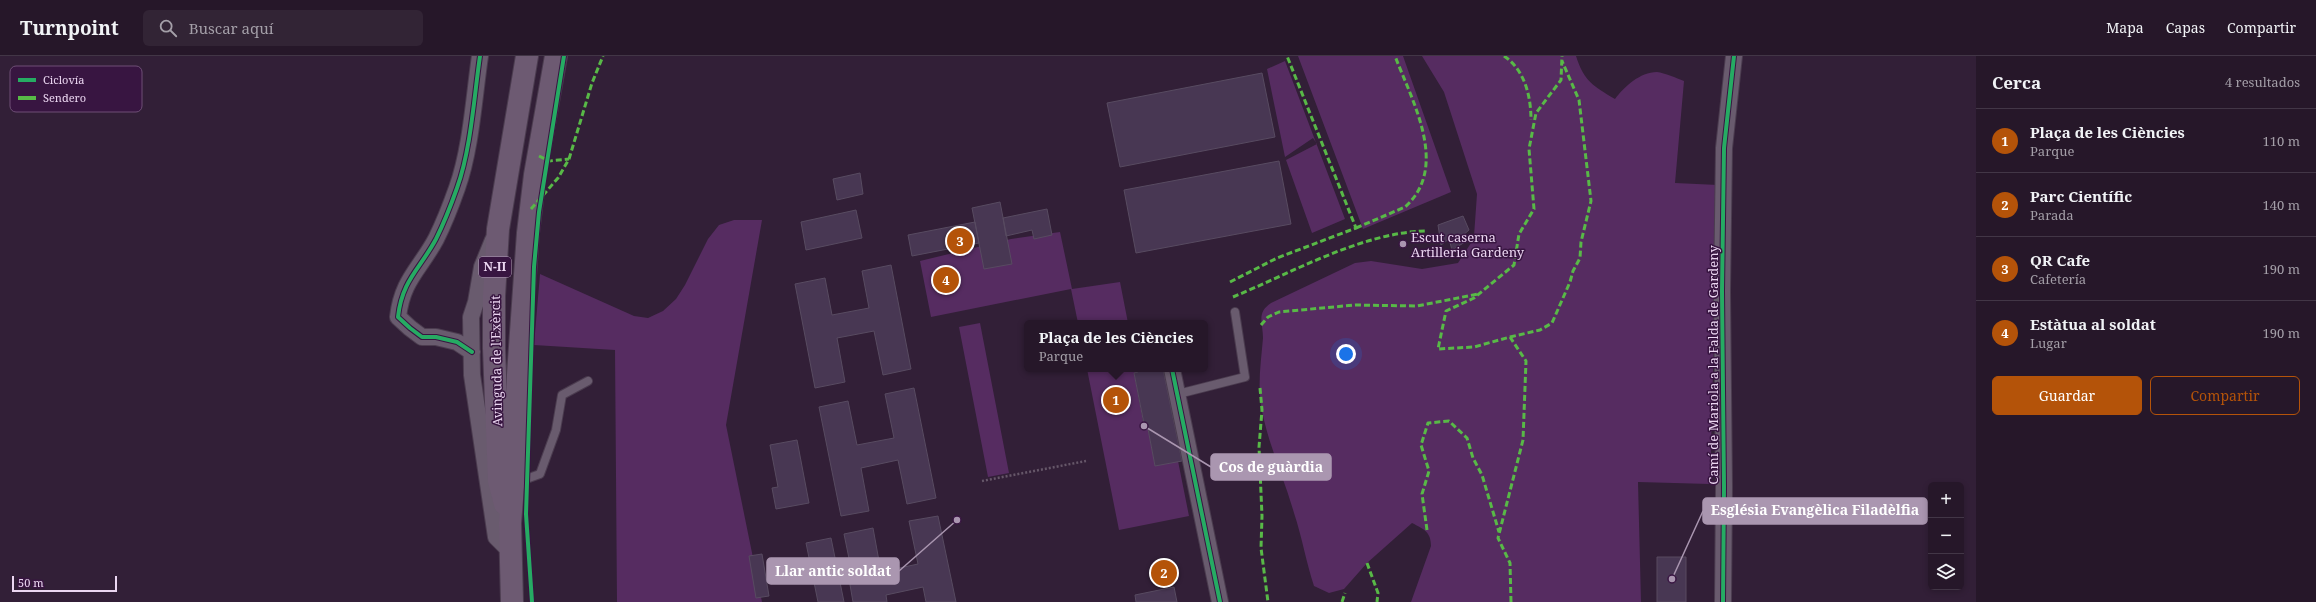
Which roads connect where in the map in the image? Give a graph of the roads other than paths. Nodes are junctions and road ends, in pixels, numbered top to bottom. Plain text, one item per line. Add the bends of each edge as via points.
1 (480, 56) edge
2 (527, 56) edge
3 (556, 56) edge
4 (1734, 56) edge
5 (498, 229) junction
6 (1235, 312) dead end
7 (471, 317) junction
8 (436, 337) junction
9 (472, 352) junction
10 (1173, 372) edge
11 (588, 381) dead end
12 (1178, 394) junction
13 (514, 483) junction
14 (510, 523) junction
15 (511, 552) junction
16 (512, 602) edge
17 (1220, 602) edge
18 (1723, 602) edge

1 - 8 street via 469,134 457,187 436,238 407,283 400,301 398,317 422,337
2 - 5 main road, Avinguda de l'Exèrcit / N-II
3 - 13 main road, Avinguda de l'Exèrcit / N-II via 535,175 528,233
4 - 18 street, Camí de Mariola a la Falda de Gardeny via 1724,148
5 - 7 street via 482,267
5 - 14 main road, Avinguda de l'Exèrcit / N-II via 494,348 499,473
6 - 12 lane via 1245,377
7 - 8 street via 458,330
7 - 9 street
8 - 9 street via 457,342
9 - 15 street via 472,375 496,537
10 - 12 street
11 - 13 lane via 562,395 556,430 540,474
12 - 17 street
13 - 14 main road, Avinguda de l'Exèrcit / N-II
14 - 15 main road, Avinguda de l'Exèrcit / N-II
15 - 16 main road, Avinguda de l'Exèrcit / N-II

